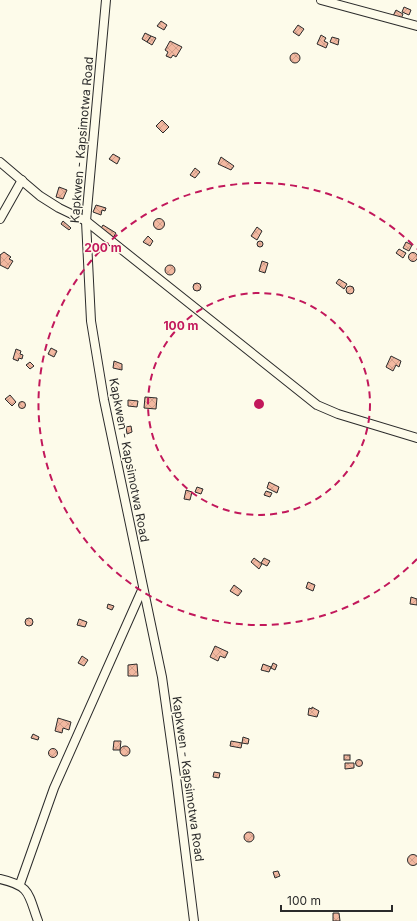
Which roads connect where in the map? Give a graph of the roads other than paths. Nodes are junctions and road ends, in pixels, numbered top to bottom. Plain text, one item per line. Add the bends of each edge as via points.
1 (106, 0) edge
2 (320, 0) edge
3 (417, 26) edge
4 (0, 162) edge
5 (22, 180) junction
6 (0, 219) edge
7 (86, 221) junction
8 (417, 438) edge
9 (142, 590) junction
10 (0, 879) edge
11 (20, 884) junction
12 (38, 921) edge
13 (194, 921) edge

1 - 7 street, Kapkwen - Kapsimotwa Road
2 - 3 street
4 - 5 street
5 - 6 street
5 - 7 street via 40,196
7 - 8 street via 317,405
7 - 9 street, Kapkwen - Kapsimotwa Road via 95,351
9 - 11 street via 54,788
9 - 13 street, Kapkwen - Kapsimotwa Road via 162,677
10 - 11 street
11 - 12 street via 30,898

